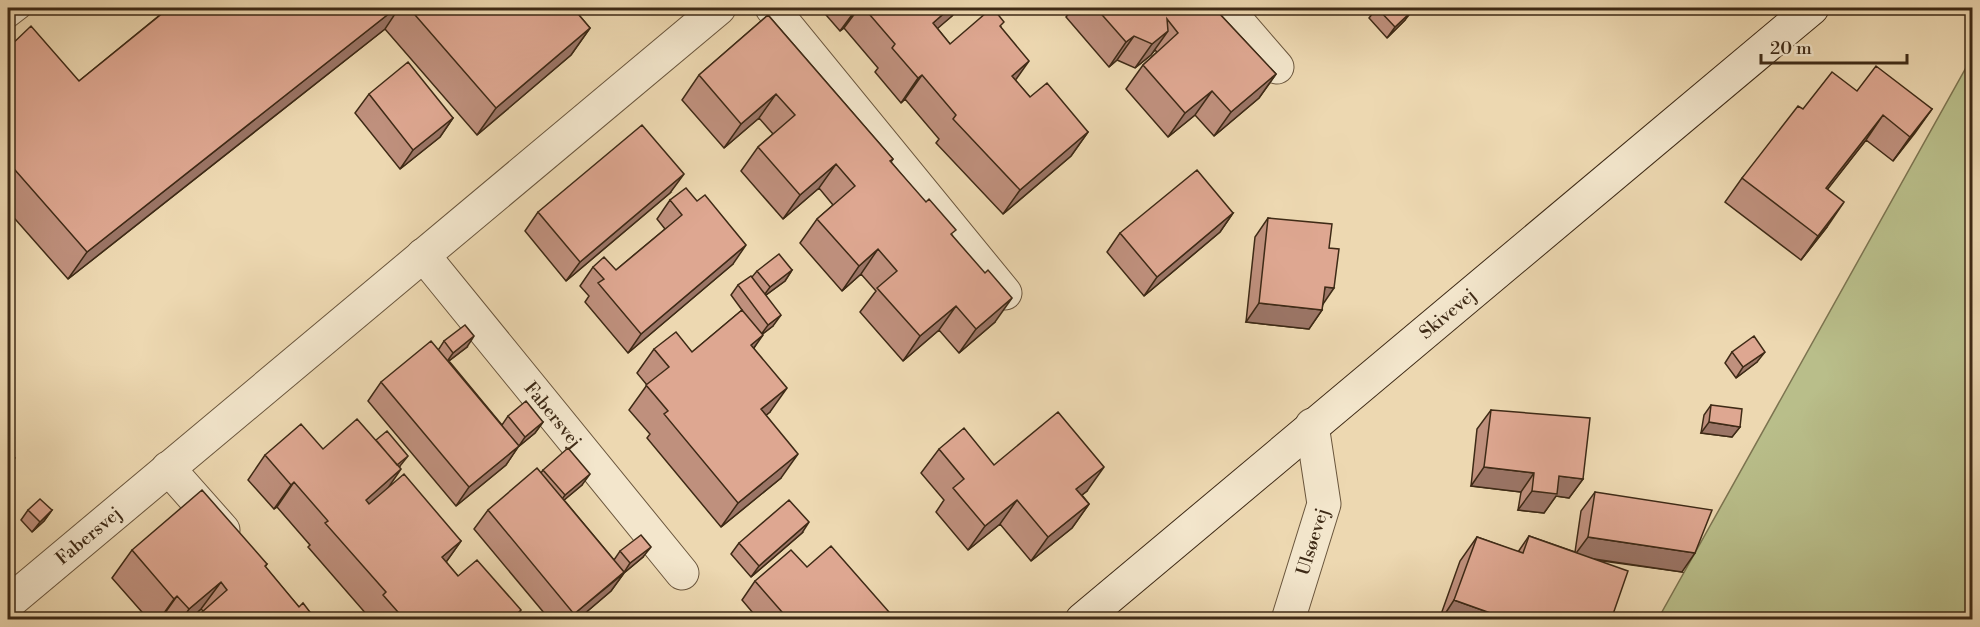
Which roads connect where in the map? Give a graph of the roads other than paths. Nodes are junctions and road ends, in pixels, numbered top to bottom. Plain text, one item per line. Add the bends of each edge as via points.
1 (21, 8) edge
2 (719, 8) edge
3 (772, 8) edge
4 (1226, 8) edge
5 (1812, 8) edge
6 (8, 18) edge
7 (1277, 67) dead end
8 (423, 255) junction
9 (1005, 293) edge
10 (1312, 425) junction
11 (168, 468) junction
12 (239, 548) edge
13 (682, 573) dead end
14 (8, 603) edge
15 (1082, 620) edge
16 (1288, 620) edge

1 - 6 lane
2 - 8 street, Fabersvej
3 - 9 street
4 - 7 street
5 - 10 street, Skivevej
8 - 11 street, Fabersvej
8 - 13 street, Fabersvej
10 - 15 street, Skivevej
10 - 16 street, Ulsøevej via 1324,504
11 - 12 street
11 - 14 street, Fabersvej

